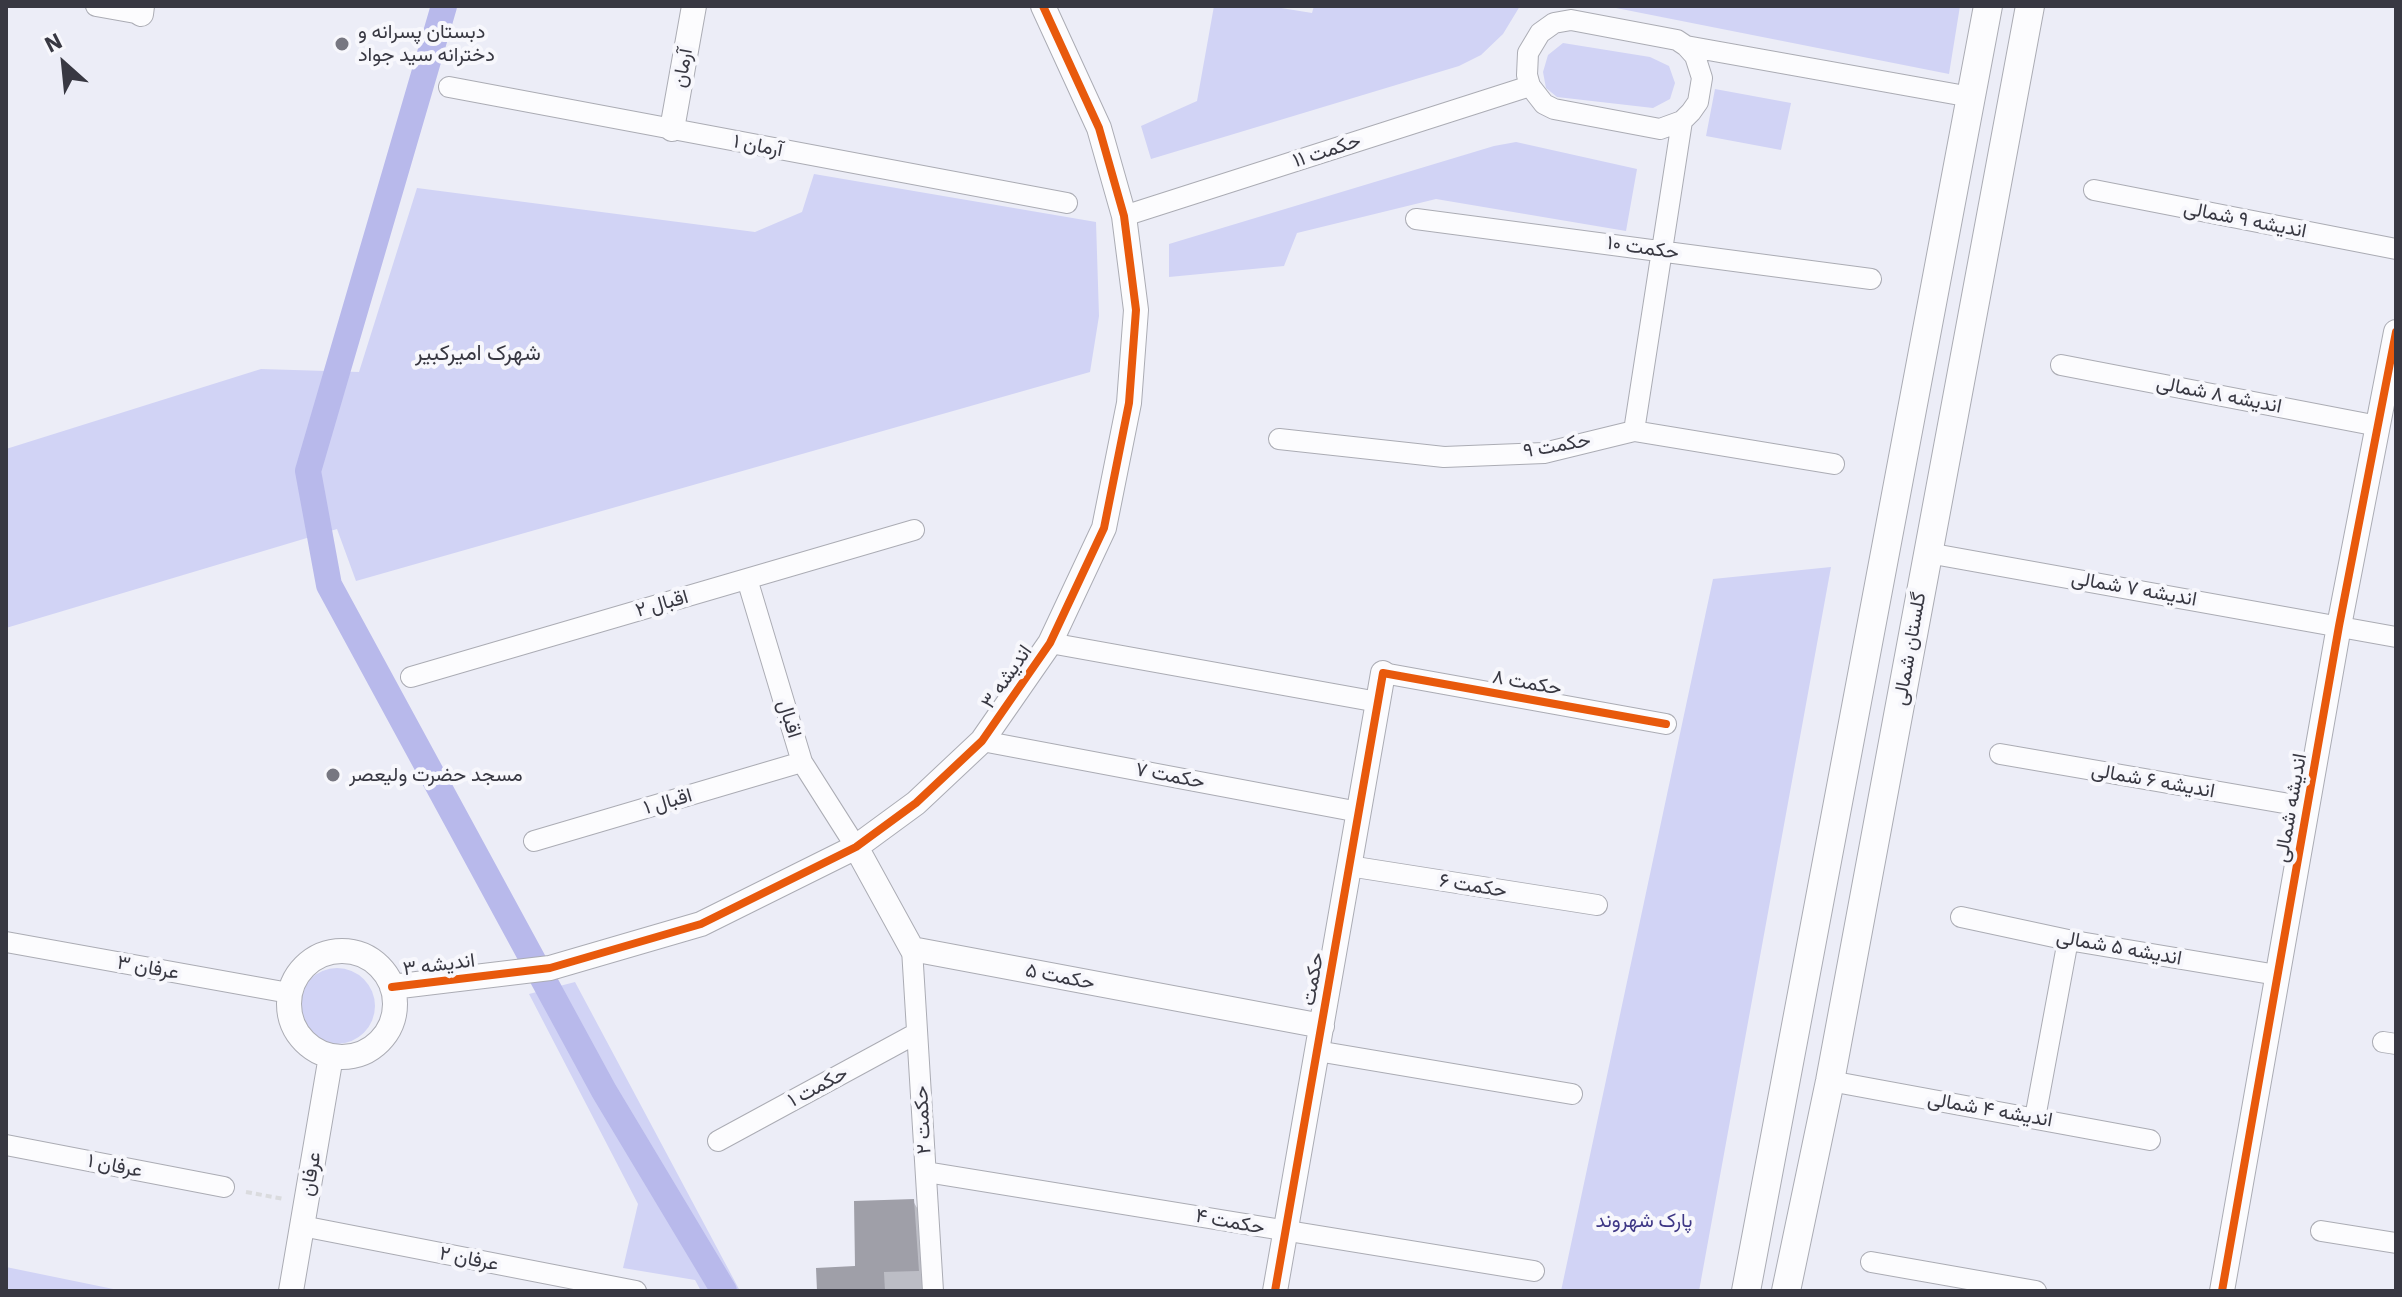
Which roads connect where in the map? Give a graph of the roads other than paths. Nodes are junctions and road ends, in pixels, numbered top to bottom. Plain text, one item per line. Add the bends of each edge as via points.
1 (96, 6) edge
2 (694, 6) edge
3 (1043, 6) edge
4 (1988, 6) edge
5 (2030, 6) edge
6 (141, 10) edge
7 (1555, 14) edge
8 (1686, 46) junction
9 (1530, 86) junction
10 (449, 87) dead end
11 (1971, 97) junction
12 (1682, 121) junction
13 (672, 129) junction
14 (2094, 190) dead end
15 (1067, 203) dead end
16 (1124, 216) junction
17 (1416, 219) dead end
18 (2396, 249) edge
19 (1662, 250) junction
20 (1871, 279) dead end
21 (2396, 332) edge
22 (2061, 365) dead end
23 (2378, 426) junction
24 (1634, 431) junction
25 (1279, 439) dead end
26 (1834, 464) dead end
27 (914, 530) dead end
28 (1888, 545) junction
29 (1928, 553) junction
30 (747, 579) junction
31 (2339, 626) junction
32 (2396, 637) edge
33 (1050, 643) junction
34 (1383, 673) joint
35 (411, 677) dead end
36 (1378, 702) junction
37 (1666, 724) dead end
38 (982, 741) junction
39 (2000, 754) dead end
40 (802, 762) junction
41 (2307, 807) junction
42 (1359, 812) junction
43 (534, 841) dead end
44 (856, 847) junction
45 (1349, 866) junction
46 (1597, 905) dead end
47 (1961, 917) dead end
48 (2068, 940) junction
49 (6, 942) edge
50 (912, 949) junction
51 (2277, 975) junction
52 (392, 987) junction
53 (289, 993) junction
54 (1322, 1026) junction
55 (917, 1033) junction
56 (1317, 1051) junction
57 (331, 1056) junction
58 (1830, 1081) junction
59 (1572, 1094) dead end
60 (2035, 1118) junction
61 (2150, 1140) dead end
62 (718, 1141) dead end
63 (6, 1145) edge
64 (926, 1172) junction
65 (224, 1187) road end
66 (304, 1215) junction
67 (2321, 1231) dead end
68 (1286, 1232) junction
69 (2396, 1243) edge
70 (1871, 1262) dead end
71 (1534, 1271) dead end
72 (2013, 1289) edge
73 (291, 1291) edge
74 (636, 1291) edge
75 (933, 1291) edge
76 (1275, 1291) edge
77 (1746, 1291) edge
78 (1786, 1291) edge
79 (2036, 1291) edge
80 (2222, 1291) edge

1 - 6 street
2 - 13 street, آرمان
3 - 16 street, اندیشه ۳ via 1099,128
4 - 11 main road, گلستان شمالی
5 - 29 main road, گلستان شمالی
7 - 8 street
7 - 9 street via 1528,53
8 - 11 street
8 - 12 street via 1702,78 1698,102
9 - 12 street via 1554,109 1660,129
9 - 16 street, حکمت ۱۱
10 - 13 street, آرمان ۱
11 - 28 main road, گلستان شمالی
12 - 19 street
13 - 15 street, آرمان ۱
14 - 18 street, اندیشه ۹ شمالی
16 - 33 street, اندیشه ۳ via 1136,310 1129,403 1104,528
17 - 19 street, حکمت ۱۰
19 - 20 street, حکمت ۱۰
19 - 24 street
21 - 23 street, اندیشه شمالی
22 - 23 street, اندیشه ۸ شمالی
23 - 31 street, اندیشه شمالی
24 - 25 street, حکمت ۹ via 1544,453 1444,457
24 - 26 street, حکمت ۹
27 - 30 street, اقبال ۲
28 - 29 main road
28 - 77 main road, گلستان شمالی
29 - 31 street, اندیشه ۷ شمالی
29 - 58 main road, گلستان شمالی
30 - 35 street, اقبال ۲
30 - 40 street, اقبال
31 - 32 street, اندیشه ۷ شمالی
31 - 41 street, اندیشه شمالی
33 - 36 street
33 - 38 street, اندیشه ۳
34 - 36 street, حکمت
34 - 37 street, حکمت ۸
36 - 42 street, حکمت
38 - 42 street, حکمت ۷
38 - 44 street, اندیشه ۳ via 916,803
39 - 41 street, اندیشه ۶ شمالی
40 - 43 street, اقبال ۱
40 - 44 street, اقبال
41 - 51 street, اندیشه شمالی
42 - 45 street, حکمت
44 - 50 street
44 - 52 street, اندیشه ۳ via 701,924 550,968
45 - 46 street, حکمت ۶
45 - 54 street, حکمت
47 - 48 street, اندیشه ۵ شمالی
48 - 51 street, اندیشه ۵ شمالی
48 - 60 street
49 - 53 street, عرفان ۳
50 - 54 street, حکمت ۵
50 - 55 street, حکمت ۲
51 - 80 street, اندیشه شمالی
52 - 53 street via 366,956 339,951 312,960
52 - 57 street via 394,1015 382,1039 358,1055
53 - 57 street via 297,1034
54 - 56 street, حکمت
55 - 62 street, حکمت ۱
55 - 64 street, حکمت ۲
56 - 59 street
56 - 68 street, حکمت
57 - 66 street, عرفان
58 - 60 street, اندیشه ۴ شمالی
58 - 78 main road, گلستان شمالی
60 - 61 street, اندیشه ۴ شمالی
63 - 65 street, عرفان ۱
64 - 68 street, حکمت ۴
64 - 75 street, حکمت ۲
66 - 73 street, عرفان
66 - 74 street, عرفان ۲
67 - 69 street
68 - 71 street, حکمت ۴
68 - 76 street, حکمت
70 - 72 street
72 - 79 street

